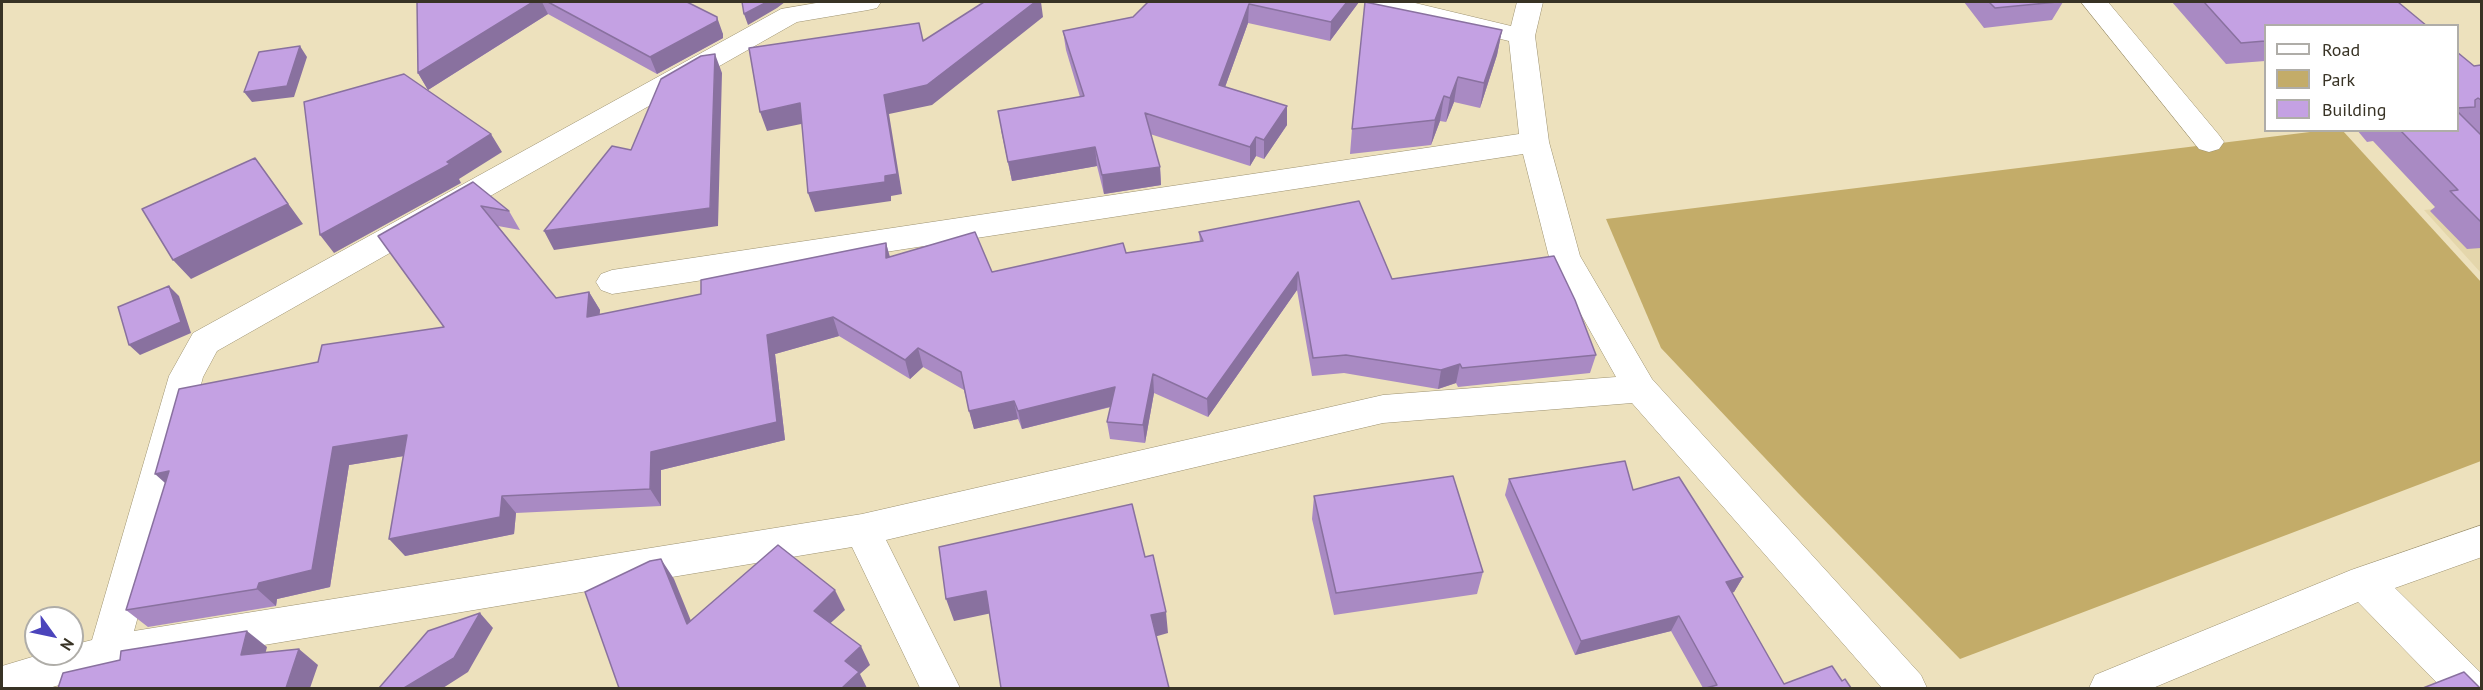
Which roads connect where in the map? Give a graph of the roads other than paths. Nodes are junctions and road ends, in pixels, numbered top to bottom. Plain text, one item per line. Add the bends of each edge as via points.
1 (762, 2) edge
2 (868, 2) edge
3 (1380, 2) edge
4 (1530, 2) edge
5 (2094, 2) edge
6 (790, 15) junction
7 (1522, 36) junction
8 (1534, 142) junction
9 (2209, 142) dead end
10 (612, 282) dead end
11 (1640, 388) junction
12 (862, 530) junction
13 (2481, 541) edge
14 (2364, 582) junction
15 (108, 653) junction
16 (68, 676) edge
17 (2, 684) edge
18 (940, 688) edge
19 (1907, 688) edge
20 (2109, 688) edge
21 (2468, 688) edge

1 - 6 street
2 - 6 street
3 - 7 street
4 - 7 street
5 - 9 street
6 - 15 street via 205,342 186,376
7 - 8 street
8 - 10 street
8 - 11 street via 1565,257
11 - 12 street via 1383,409
11 - 19 street
12 - 15 street
12 - 18 street
13 - 14 street
14 - 20 street
14 - 21 street
15 - 16 street
16 - 17 street

